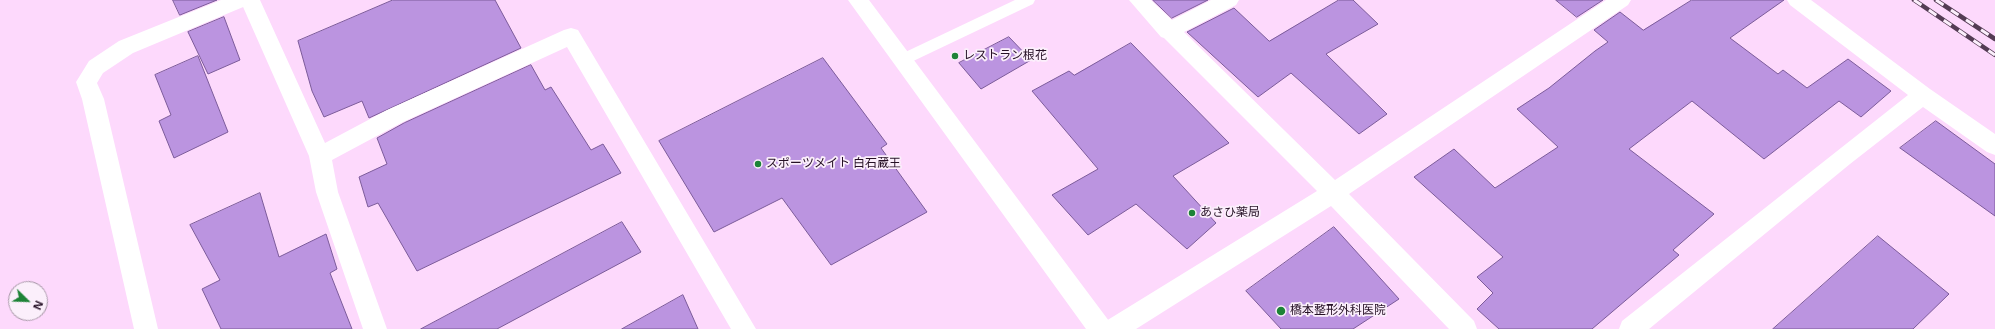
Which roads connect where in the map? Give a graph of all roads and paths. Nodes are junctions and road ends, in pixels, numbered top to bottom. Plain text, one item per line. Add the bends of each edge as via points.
1 (241, 0) edge
2 (250, 0) edge
3 (858, 0) edge
4 (1028, 0) edge
5 (1139, 0) edge
6 (1229, 0) edge
7 (1621, 0) edge
8 (1797, 0) edge
9 (1168, 31) junction
10 (902, 60) junction
11 (1923, 95) junction
12 (1995, 146) edge
13 (320, 156) junction
14 (1333, 193) junction
15 (146, 329) edge
16 (375, 329) edge
17 (744, 329) edge
18 (1100, 329) edge
19 (1115, 329) edge
20 (1465, 329) edge
21 (1631, 329) edge

1 - 15 street via 126,47 96,68 86,82 93,99
2 - 13 street
3 - 10 street
4 - 10 lane
5 - 9 street
6 - 9 street
7 - 14 street
8 - 11 street
9 - 14 street
10 - 18 street
11 - 12 street
11 - 21 street
13 - 16 street via 327,192
13 - 17 street via 395,116 571,36
14 - 19 street
14 - 20 street

